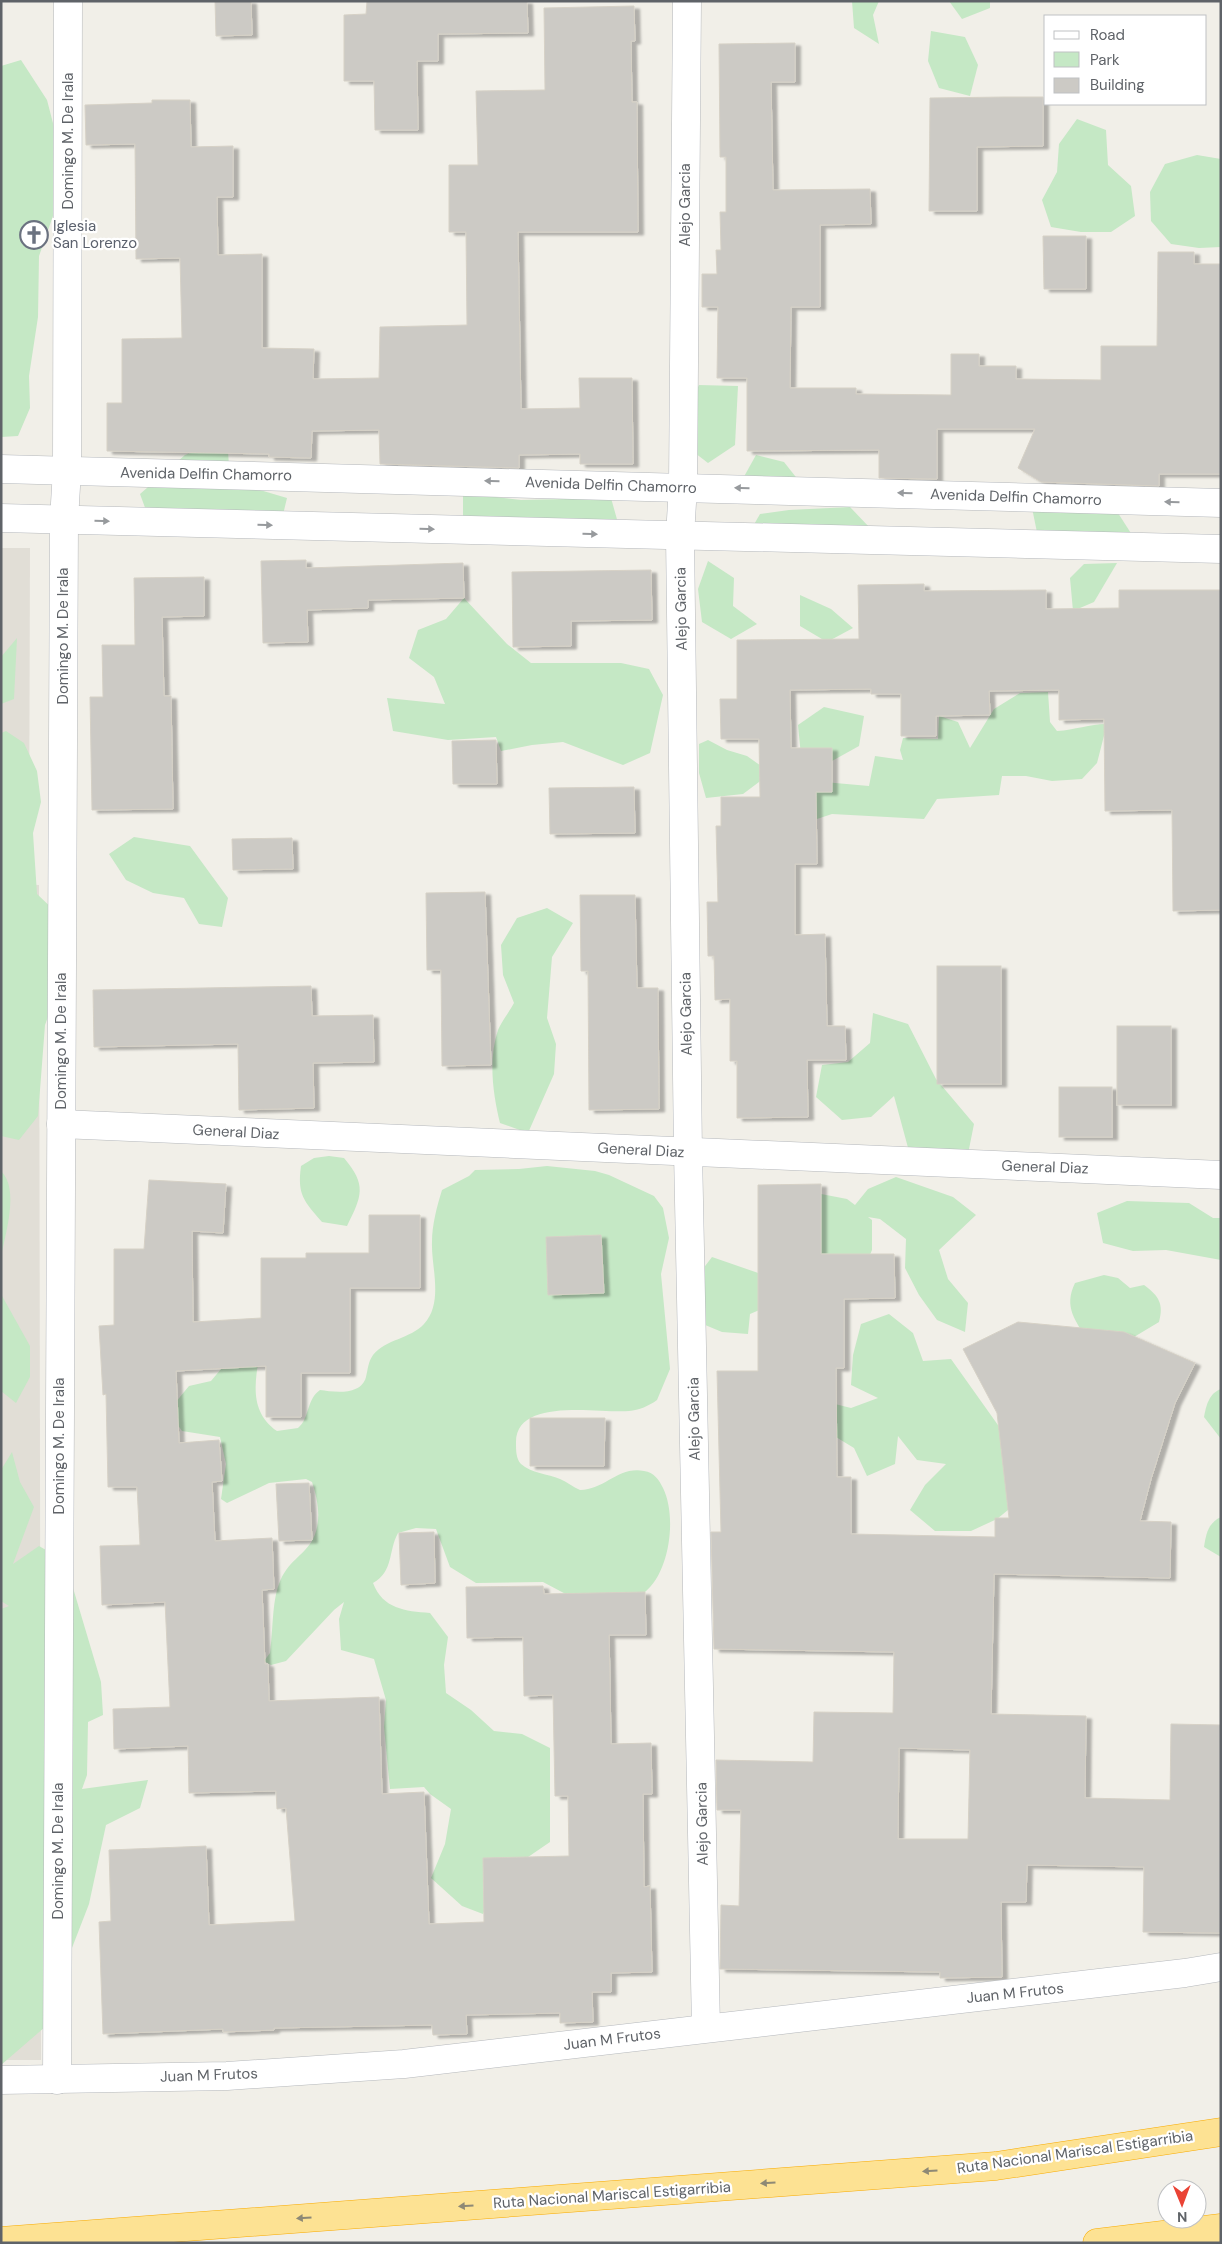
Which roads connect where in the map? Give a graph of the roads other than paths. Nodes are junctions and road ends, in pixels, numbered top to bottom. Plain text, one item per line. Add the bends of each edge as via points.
1 (68, 1) edge
2 (687, 1) edge
3 (1, 468) edge
4 (67, 470) junction
5 (683, 486) junction
6 (1221, 503) edge
7 (1, 518) edge
8 (64, 520) junction
9 (680, 536) junction
10 (1221, 550) edge
11 (61, 1124) junction
12 (688, 1152) junction
13 (1221, 1175) edge
14 (1221, 1967) edge
15 (706, 2028) junction
16 (1, 2080) edge
17 (57, 2080) junction
18 (1221, 2132) edge
19 (1221, 2228) edge
20 (1, 2241) edge
21 (1097, 2243) edge

1 - 4 street, Domingo M. De Irala
2 - 5 street, Alejo Garcia
3 - 4 street, Avenida Delfin Chamorro
5 -> 4 street, Avenida Delfin Chamorro
4 - 8 street, Domingo M. De Irala
6 -> 5 street, Avenida Delfin Chamorro
5 - 9 street, Alejo Garcia
7 - 8 street
8 -> 9 street
8 - 11 street, Domingo M. De Irala
9 - 10 street
9 - 12 street, Alejo Garcia
11 - 12 street, General Diaz
11 - 17 street, Domingo M. De Irala
12 - 13 street, General Diaz
12 - 15 street, Alejo Garcia
14 - 15 street, Juan M Frutos via 1185,1974
15 - 17 street, Juan M Frutos via 404,2064 228,2076
16 - 17 street, Juan M Frutos
18 -> 20 highway, Ruta Nacional Mariscal Estigarribia via 996,2166
19 - 21 highway

